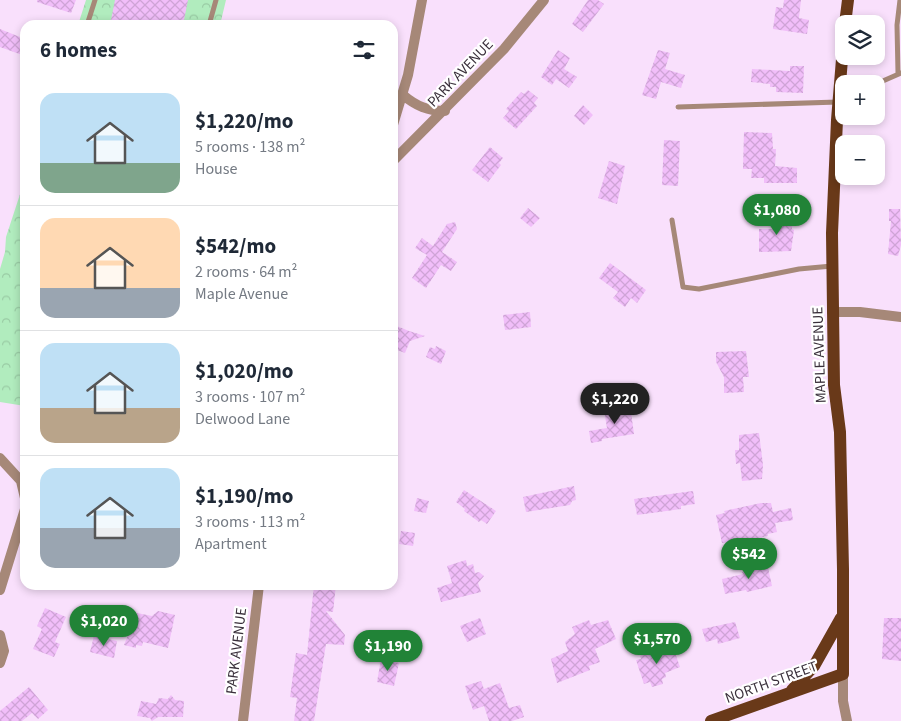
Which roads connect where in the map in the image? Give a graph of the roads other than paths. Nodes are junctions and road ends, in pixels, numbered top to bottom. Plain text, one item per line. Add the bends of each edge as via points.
1 (95, 0) edge
2 (216, 0) edge
3 (422, 0) edge
4 (544, 0) edge
5 (848, 0) edge
6 (900, 0) edge
7 (846, 15) edge
8 (88, 20) edge
9 (210, 20) edge
10 (900, 73) edge
11 (885, 80) edge
12 (835, 94) edge
13 (403, 95) junction
14 (678, 107) dead end
15 (398, 110) edge
16 (445, 111) junction
17 (838, 125) edge
18 (398, 156) edge
19 (672, 220) dead end
20 (832, 266) junction
21 (832, 312) junction
22 (901, 316) edge
23 (0, 458) edge
24 (20, 479) edge
25 (20, 525) edge
26 (0, 590) edge
27 (258, 590) edge
28 (843, 614) junction
29 (0, 635) edge
30 (0, 663) edge
31 (843, 674) junction
32 (790, 692) junction
33 (243, 721) edge
34 (711, 721) edge
35 (847, 721) edge

1 - 8 lane
2 - 9 lane
3 - 13 street
4 - 16 street, PARK AVENUE via 504,49
5 - 7 main road
6 - 10 lane via 897,25
10 - 11 lane
12 - 14 lane
13 - 15 street
13 - 16 street via 431,111
16 - 18 street, PARK AVENUE
17 - 20 main road, MAPLE AVENUE
19 - 20 lane via 683,287 700,289 799,269
20 - 21 main road, MAPLE AVENUE
21 - 22 street
21 - 28 main road, MAPLE AVENUE via 834,385 840,432
23 - 24 street
25 - 26 street
27 - 33 street, PARK AVENUE
28 - 31 main road, MAPLE AVENUE
28 - 32 main road via 814,666
29 - 30 street via 4,651
31 - 32 main road, NORTH STREET
31 - 35 street
32 - 34 main road, NORTH STREET

